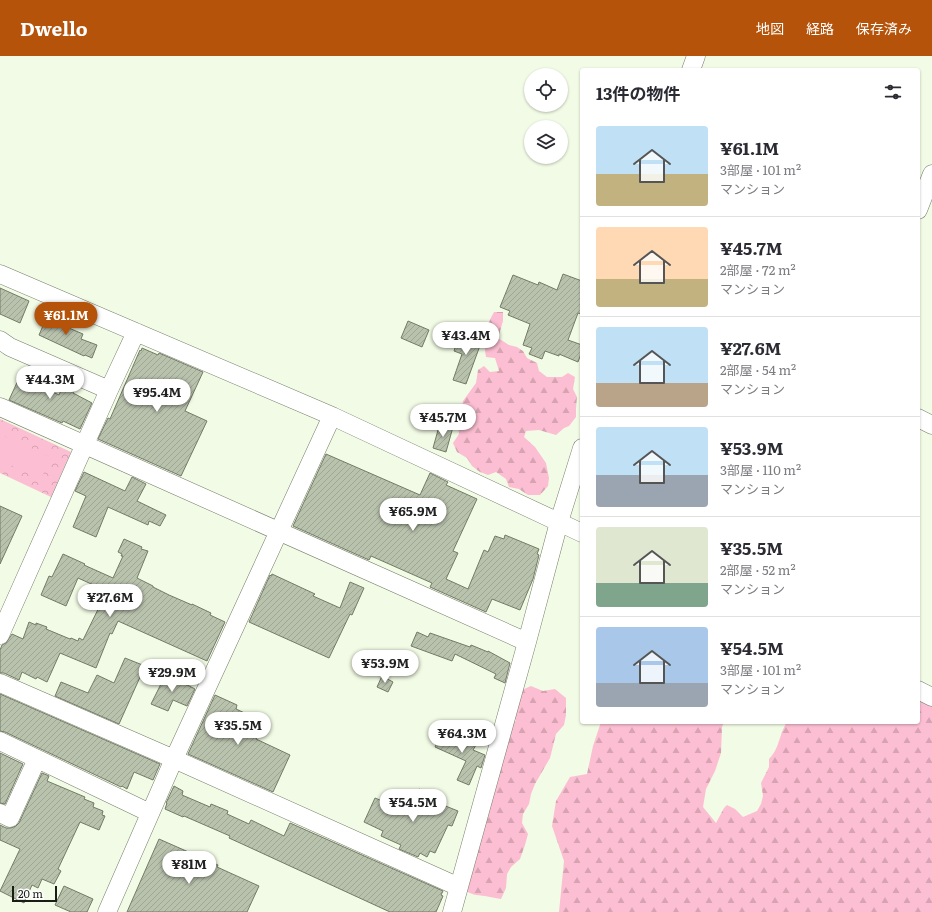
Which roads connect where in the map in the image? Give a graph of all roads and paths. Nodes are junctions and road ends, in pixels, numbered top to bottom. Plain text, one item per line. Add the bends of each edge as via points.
1 (696, 56) edge
2 (692, 68) edge
3 (932, 174) edge
4 (920, 205) edge
5 (0, 274) edge
6 (136, 332) junction
7 (0, 340) edge
8 (109, 390) junction
9 (0, 407) edge
10 (332, 416) junction
11 (920, 419) edge
12 (932, 425) edge
13 (85, 445) junction
14 (580, 454) edge
15 (559, 522) junction
16 (279, 532) junction
17 (580, 532) edge
18 (0, 635) edge
19 (527, 642) junction
20 (0, 683) edge
21 (920, 691) edge
22 (932, 697) edge
23 (0, 741) edge
24 (37, 758) junction
25 (174, 759) junction
26 (0, 813) edge
27 (150, 813) junction
28 (459, 886) junction
29 (107, 912) edge
30 (452, 912) edge

1 - 2 street
3 - 4 street
5 - 6 street
6 - 8 street
6 - 10 street
7 - 8 street via 10,347
8 - 13 street
9 - 13 street
10 - 15 street
10 - 16 street
11 - 12 street
13 - 16 street
13 - 18 street
14 - 15 street
15 - 17 street
15 - 19 street
16 - 19 street
16 - 25 street
19 - 28 street
20 - 25 street
21 - 22 street
23 - 24 street
24 - 26 street via 10,818
24 - 27 street
25 - 27 street
25 - 28 street
27 - 29 street
28 - 30 street

